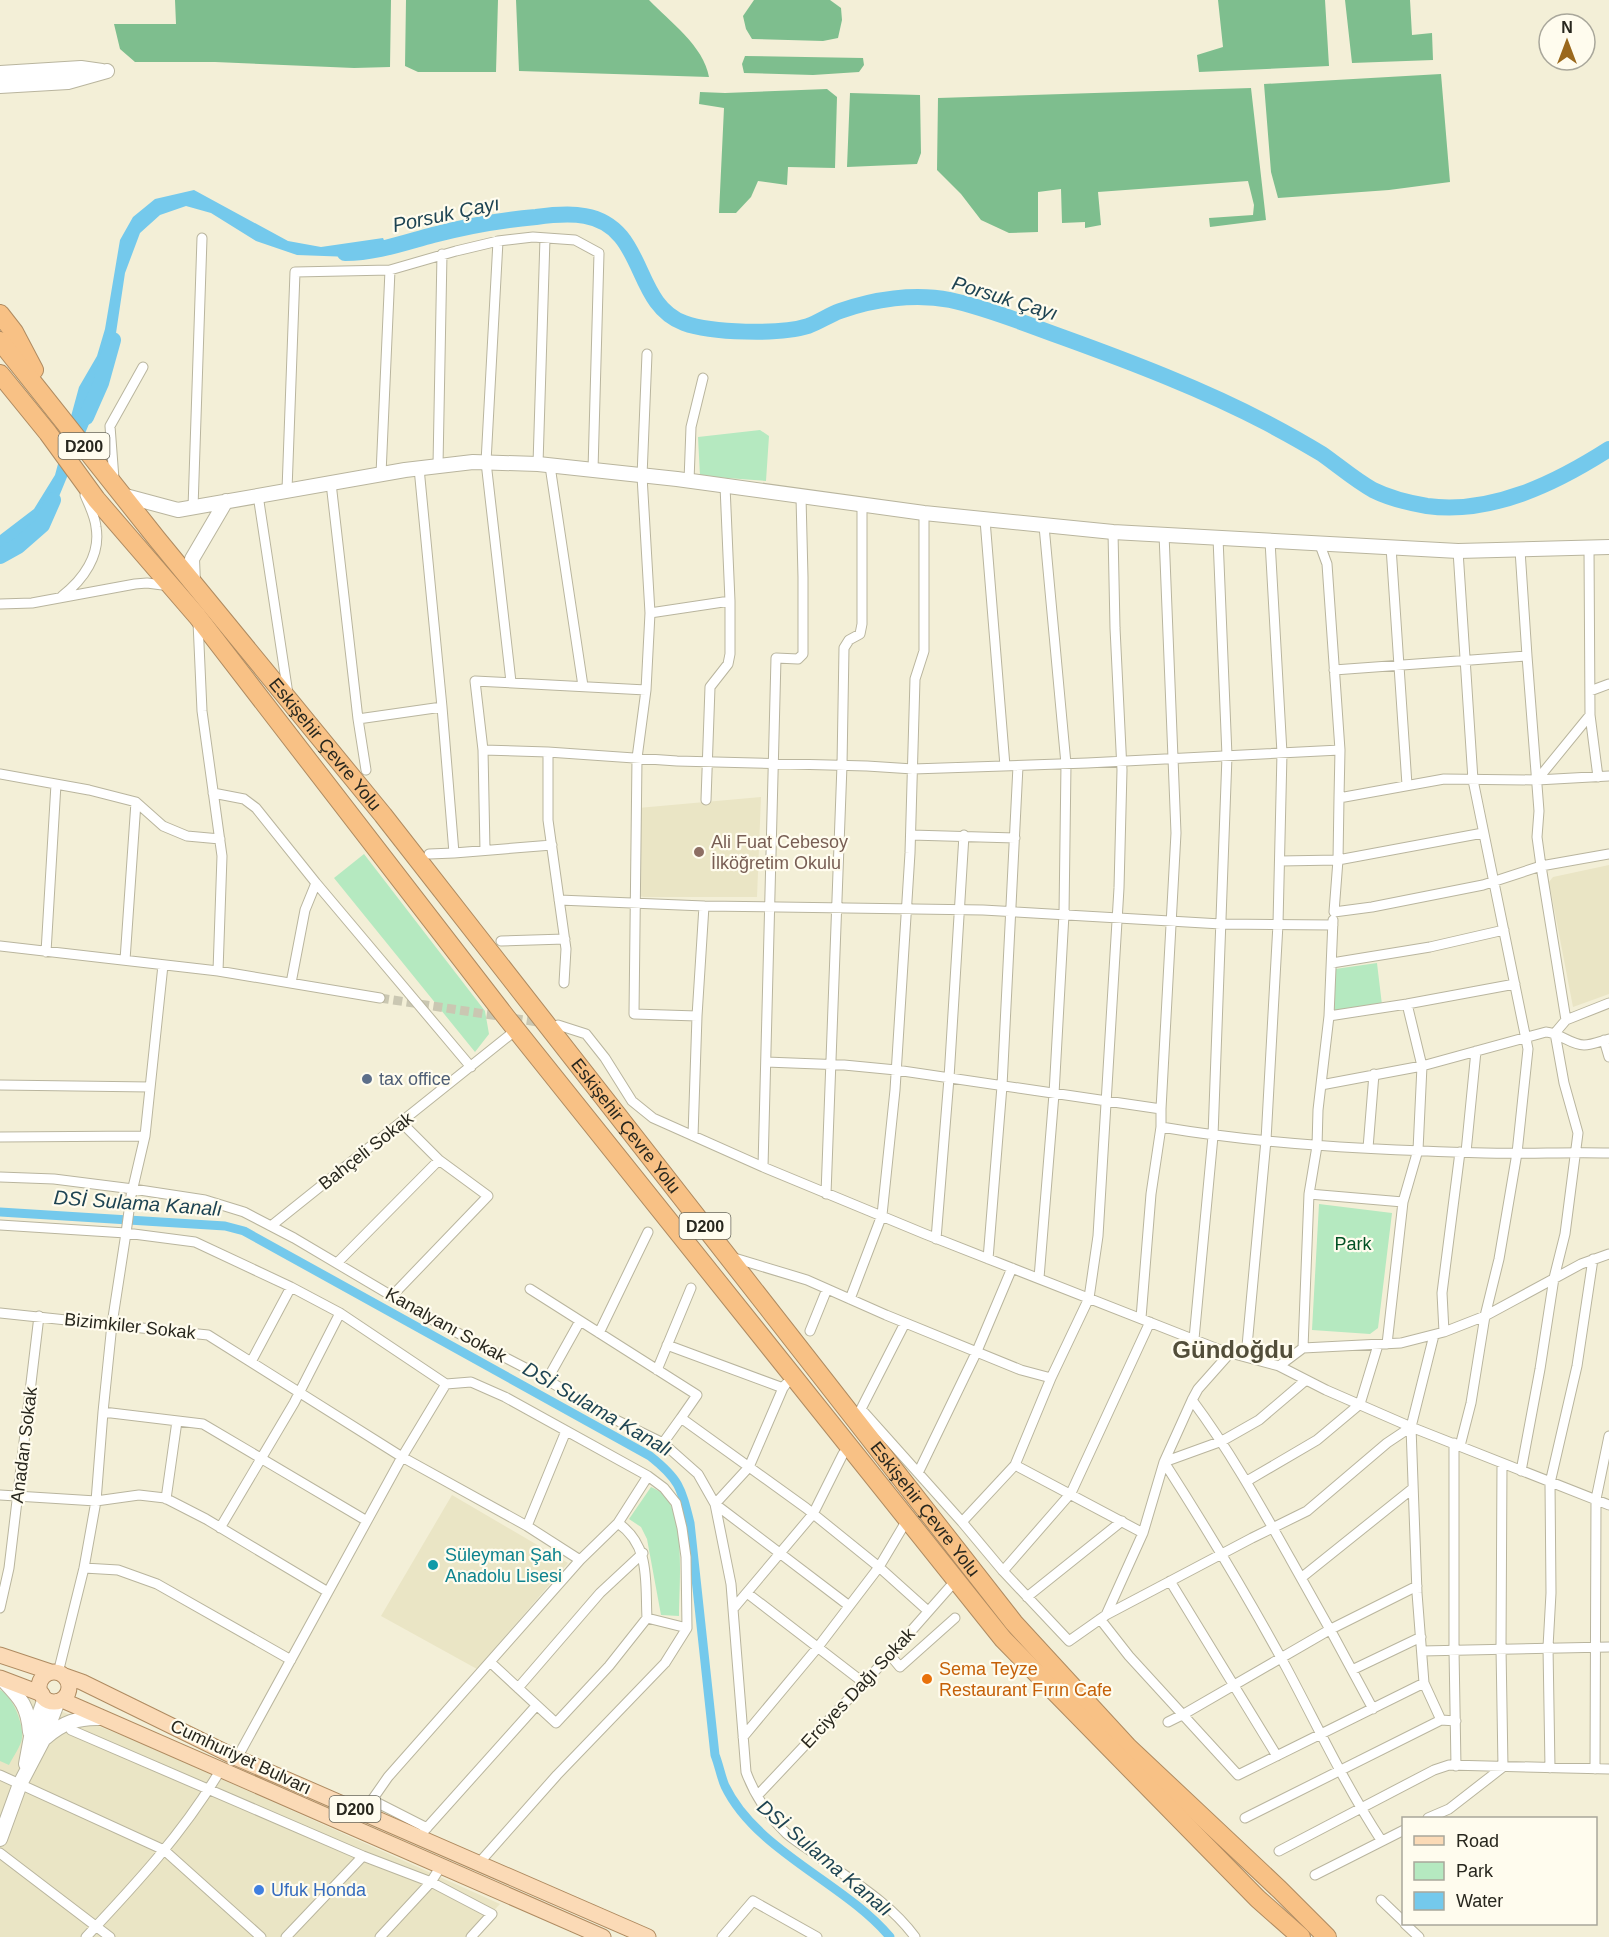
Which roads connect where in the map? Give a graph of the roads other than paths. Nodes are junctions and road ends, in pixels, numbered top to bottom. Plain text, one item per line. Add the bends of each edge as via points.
1 (0, 73) edge
2 (0, 86) edge
3 (202, 238) dead end
4 (545, 238) junction
5 (498, 241) junction
6 (442, 254) junction
7 (390, 270) junction
8 (0, 314) edge
9 (0, 341) edge
10 (647, 354) dead end
11 (143, 367) dead end
12 (0, 374) edge
13 (703, 378) dead end
14 (0, 384) edge
15 (52, 406) junction
16 (48, 433) junction
17 (486, 462) junction
18 (438, 465) junction
19 (544, 465) junction
20 (419, 468) junction
21 (592, 470) junction
22 (77, 473) junction
23 (381, 474) junction
24 (642, 476) junction
25 (689, 481) junction
26 (331, 483) junction
27 (725, 486) junction
28 (287, 490) junction
29 (119, 491) junction
30 (258, 495) junction
31 (801, 497) junction
32 (226, 501) junction
33 (862, 506) junction
34 (193, 508) junction
35 (924, 513) junction
36 (984, 520) junction
37 (1044, 526) junction
38 (1113, 532) junction
39 (1164, 534) junction
40 (1218, 538) junction
41 (1270, 541) junction
42 (1320, 545) junction
43 (1391, 547) junction
44 (1609, 547) edge
45 (1589, 548) junction
46 (1520, 550) junction
47 (1458, 551) junction
48 (193, 583) junction
49 (171, 586) junction
50 (59, 599) junction
51 (730, 601) junction
52 (0, 604) edge
53 (650, 613) junction
54 (197, 616) junction
55 (1527, 656) junction
56 (1464, 660) junction
57 (1400, 665) junction
58 (1334, 670) junction
59 (511, 682) junction
60 (1609, 684) edge
61 (583, 686) junction
62 (646, 690) junction
63 (1590, 691) junction
64 (288, 700) junction
65 (442, 707) junction
66 (1590, 716) junction
67 (358, 719) junction
68 (483, 750) junction
69 (1340, 750) junction
70 (548, 752) junction
71 (1282, 753) junction
72 (1227, 756) junction
73 (637, 758) junction
74 (1173, 758) junction
75 (1121, 761) junction
76 (707, 762) junction
77 (773, 764) junction
78 (1066, 764) junction
79 (842, 765) junction
80 (1005, 766) junction
81 (1018, 766) junction
82 (913, 769) junction
83 (366, 770) dead end
84 (0, 774) edge
85 (1609, 776) edge
86 (1598, 777) junction
87 (1473, 780) junction
88 (1537, 780) junction
89 (56, 784) junction
90 (1407, 785) junction
91 (213, 793) junction
92 (1339, 798) junction
93 (706, 800) dead end
94 (136, 802) junction
95 (1484, 833) junction
96 (911, 835) junction
97 (964, 835) junction
98 (1015, 838) junction
99 (220, 839) junction
100 (552, 845) junction
101 (485, 850) junction
102 (454, 853) junction
103 (1609, 854) edge
104 (429, 855) dead end
105 (1338, 860) junction
106 (1280, 861) junction
107 (1541, 866) junction
108 (1493, 882) junction
109 (316, 883) junction
110 (559, 900) junction
111 (636, 903) junction
112 (704, 906) junction
113 (769, 906) junction
114 (837, 907) junction
115 (907, 908) junction
116 (958, 909) junction
117 (1011, 912) junction
118 (1334, 912) junction
119 (1064, 914) junction
120 (1117, 917) junction
121 (1171, 921) junction
122 (1221, 924) junction
123 (1278, 924) junction
124 (1333, 926) junction
125 (1504, 930) junction
126 (565, 939) junction
127 (501, 941) dead end
128 (0, 946) edge
129 (46, 952) junction
130 (125, 960) junction
131 (1332, 963) junction
132 (163, 965) junction
133 (218, 971) junction
134 (291, 983) junction
135 (564, 983) dead end
136 (1515, 984) junction
137 (380, 998) tunnel mouth
138 (1609, 1003) edge
139 (1407, 1005) junction
140 (697, 1016) junction
141 (1329, 1016) junction
142 (1566, 1020) junction
143 (558, 1025) dead end
144 (516, 1030) junction
145 (1555, 1033) junction
146 (1527, 1037) junction
147 (1607, 1040) edge
148 (1476, 1051) junction
149 (1609, 1057) edge
150 (766, 1062) junction
151 (831, 1064) junction
152 (1422, 1066) junction
153 (471, 1067) junction
154 (896, 1070) junction
155 (1374, 1074) junction
156 (949, 1078) junction
157 (0, 1085) edge
158 (1321, 1085) junction
159 (1002, 1086) junction
160 (150, 1087) junction
161 (1054, 1094) junction
162 (1106, 1102) junction
163 (1161, 1109) junction
164 (402, 1123) junction
165 (1161, 1127) junction
166 (145, 1136) junction
167 (693, 1136) junction
168 (1213, 1136) junction
169 (0, 1137) edge
170 (1266, 1140) junction
171 (1317, 1146) junction
172 (1368, 1148) junction
173 (1418, 1150) junction
174 (1463, 1152) junction
175 (1576, 1152) junction
176 (1517, 1153) junction
177 (1609, 1153) edge
178 (440, 1160) junction
179 (762, 1167) junction
180 (0, 1177) edge
181 (132, 1193) junction
182 (826, 1194) junction
183 (1309, 1194) junction
184 (1403, 1202) junction
185 (882, 1215) junction
186 (0, 1225) edge
187 (271, 1226) junction
188 (126, 1229) junction
189 (648, 1232) dead end
190 (936, 1239) junction
191 (1609, 1254) edge
192 (728, 1256) junction
193 (988, 1259) junction
194 (1593, 1259) junction
195 (336, 1263) junction
196 (1012, 1268) junction
197 (1039, 1278) junction
198 (1554, 1278) junction
199 (291, 1287) junction
200 (691, 1288) dead end
201 (827, 1288) junction
202 (530, 1289) dead end
203 (392, 1296) junction
204 (1089, 1298) junction
205 (850, 1299) junction
206 (0, 1313) edge
207 (340, 1313) junction
208 (39, 1316) junction
209 (1485, 1316) junction
210 (1145, 1320) junction
211 (580, 1321) junction
212 (905, 1323) junction
213 (112, 1324) junction
214 (810, 1331) dead end
215 (599, 1333) junction
216 (1439, 1334) junction
217 (1194, 1339) junction
218 (667, 1345) junction
219 (1382, 1345) junction
220 (1304, 1348) junction
221 (976, 1351) junction
222 (1230, 1353) junction
223 (1246, 1357) junction
224 (251, 1362) junction
225 (1279, 1366) junction
226 (657, 1370) junction
227 (1052, 1378) junction
228 (547, 1380) junction
229 (1306, 1380) junction
230 (446, 1384) junction
231 (299, 1393) junction
232 (1192, 1400) junction
233 (1360, 1404) junction
234 (104, 1413) junction
235 (681, 1418) junction
236 (177, 1421) junction
237 (1411, 1427) junction
238 (566, 1431) junction
239 (1609, 1436) edge
240 (1222, 1441) junction
241 (663, 1443) junction
242 (1457, 1444) junction
243 (843, 1454) dead end
244 (402, 1457) junction
245 (261, 1460) junction
246 (1164, 1462) junction
247 (1502, 1464) junction
248 (1015, 1465) junction
249 (749, 1467) junction
250 (1521, 1471) junction
251 (918, 1473) junction
252 (648, 1476) junction
253 (1247, 1481) junction
254 (1550, 1483) junction
255 (1412, 1490) junction
256 (1071, 1493) junction
257 (0, 1495) edge
258 (19, 1496) junction
259 (166, 1499) junction
260 (1596, 1499) junction
261 (96, 1501) junction
262 (715, 1504) junction
263 (1609, 1505) edge
264 (813, 1514) junction
265 (907, 1520) junction
266 (367, 1521) junction
267 (962, 1521) junction
268 (1122, 1521) junction
269 (618, 1523) junction
270 (527, 1526) junction
271 (220, 1528) junction
272 (1273, 1528) junction
273 (1143, 1533) junction
274 (643, 1553) junction
275 (781, 1554) junction
276 (1222, 1554) junction
277 (580, 1560) junction
278 (879, 1567) junction
279 (84, 1568) junction
280 (1003, 1571) junction
281 (1301, 1578) junction
282 (956, 1580) junction
283 (1170, 1581) junction
284 (1417, 1586) junction
285 (328, 1593) junction
286 (747, 1593) junction
287 (1027, 1597) junction
288 (849, 1605) junction
289 (0, 1608) edge
290 (733, 1609) junction
291 (928, 1611) junction
292 (1103, 1617) junction
293 (647, 1618) junction
294 (955, 1618) dead end
295 (687, 1628) junction
296 (1331, 1629) junction
297 (1420, 1637) junction
298 (818, 1647) junction
299 (1548, 1647) junction
300 (1597, 1647) junction
301 (1609, 1647) edge
302 (1500, 1648) junction
303 (1454, 1650) junction
304 (1422, 1651) junction
305 (0, 1655) edge
306 (890, 1655) junction
307 (1281, 1657) junction
308 (291, 1660) junction
309 (490, 1662) junction
310 (1352, 1670) junction
311 (58, 1674) junction
312 (0, 1678) edge
313 (864, 1683) junction
314 (1424, 1683) junction
315 (1233, 1685) junction
316 (518, 1688) junction
317 (52, 1698) junction
318 (536, 1706) junction
319 (1373, 1709) junction
320 (1184, 1714) junction
321 (102, 1718) junction
322 (1441, 1720) junction
323 (1456, 1721) junction
324 (1168, 1722) dead end
325 (71, 1730) dead end
326 (1322, 1733) junction
327 (743, 1737) junction
328 (37, 1738) junction
329 (1277, 1756) junction
330 (237, 1758) junction
331 (1456, 1766) junction
332 (1503, 1767) junction
333 (1550, 1768) junction
334 (220, 1769) junction
335 (1595, 1769) junction
336 (1609, 1769) edge
337 (1341, 1771) junction
338 (0, 1775) edge
339 (22, 1778) junction
340 (209, 1788) junction
341 (758, 1795) junction
342 (1360, 1809) junction
343 (1430, 1817) edge
344 (1245, 1818) dead end
345 (1402, 1831) edge
346 (423, 1832) junction
347 (0, 1839) edge
348 (1381, 1840) junction
349 (164, 1850) junction
350 (450, 1850) junction
351 (1279, 1851) dead end
352 (0, 1853) edge
353 (363, 1856) junction
354 (479, 1863) junction
355 (441, 1866) junction
356 (1315, 1875) dead end
357 (431, 1882) junction
358 (1281, 1890) junction
359 (1258, 1899) junction
360 (1381, 1900) dead end
361 (1402, 1921) edge
362 (1406, 1925) edge
363 (97, 1926) junction
364 (86, 1937) edge
365 (110, 1937) edge
366 (261, 1937) edge
367 (286, 1937) edge
368 (380, 1937) edge
369 (471, 1937) edge
370 (603, 1937) edge
371 (648, 1937) edge
372 (722, 1937) edge
373 (817, 1937) edge
374 (915, 1937) edge
375 (1283, 1937) edge
376 (1301, 1937) edge
377 (1327, 1937) edge
378 (1344, 1937) edge
379 (1419, 1937) edge

1 - 2 street via 81,68 107,71 68,82
3 - 34 street
4 - 5 street
4 - 19 street
4 - 21 street via 575,240 598,253
5 - 6 street
5 - 17 street
6 - 7 street
6 - 18 street
7 - 23 street
7 - 28 street via 295,272
8 - 15 highway via 14,332
9 - 15 highway, Eskişehir Çevre Yolu / D200
10 - 24 street
11 - 29 street via 110,426
12 - 16 highway, Eskişehir Çevre Yolu / D200
13 - 25 street via 691,427
14 - 16 highway
15 - 29 highway, Eskişehir Çevre Yolu / D200
16 - 22 highway, Eskişehir Çevre Yolu / D200
17 - 18 street
17 - 19 street
17 - 59 street
18 - 20 street
19 - 21 street
19 - 61 street
20 - 23 street
20 - 65 street
21 - 24 street
22 - 49 highway, Eskişehir Çevre Yolu / D200
22 - 50 street via 97,528 96,544 87,570
23 - 26 street
24 - 25 street
24 - 53 street
25 - 27 street
26 - 28 street
26 - 67 street
27 - 31 street
27 - 51 street
28 - 30 street
29 - 34 street via 178,510
29 - 48 highway, Eskişehir Çevre Yolu / D200
30 - 32 street
30 - 64 street
31 - 33 street
31 - 77 street via 803,654 798,659 776,658
32 - 34 street
32 - 48 street via 192,559
33 - 35 street
33 - 79 street via 862,624 860,634 844,648
35 - 36 street
35 - 82 street via 924,651 915,679
36 - 37 street
36 - 80 street
37 - 38 street
37 - 78 street
38 - 39 street
38 - 75 street
39 - 40 street
39 - 74 street
40 - 41 street
40 - 72 street
41 - 42 street
41 - 71 street
42 - 43 street
42 - 58 street via 1327,564
43 - 47 street
43 - 57 street
44 - 45 street
45 - 46 street
45 - 63 street
46 - 47 street
46 - 55 street
47 - 56 street
48 - 64 highway, Eskişehir Çevre Yolu / D200
49 - 50 street via 135,584
49 - 54 highway, Eskişehir Çevre Yolu / D200
50 - 52 street
51 - 53 street
51 - 76 street via 728,664 710,687
53 - 62 street
54 - 91 street via 202,711
54 - 144 highway, Eskişehir Çevre Yolu / D200
55 - 56 street
55 - 88 street
56 - 57 street
56 - 87 street
57 - 58 street
57 - 90 street
58 - 69 street
59 - 61 street
59 - 68 street via 475,681
60 - 63 street
61 - 62 street
62 - 73 street
63 - 66 street
64 - 192 highway, Eskişehir Çevre Yolu / D200
65 - 67 street
65 - 102 street
66 - 86 street
66 - 88 street
67 - 83 street
68 - 70 street
68 - 101 street
69 - 71 street
69 - 92 street
70 - 73 street
70 - 100 street
71 - 72 street
71 - 106 street
72 - 74 street
72 - 122 street
73 - 76 street
73 - 111 street
74 - 75 street
74 - 121 street via 1176,833
75 - 78 street
75 - 120 street
76 - 77 street
76 - 93 street
77 - 79 street
77 - 113 street
78 - 81 street
78 - 119 street
79 - 82 street
79 - 114 street
80 - 81 street
80 - 82 street
81 - 98 street
82 - 96 street
84 - 89 street
85 - 86 street
86 - 88 street
87 - 88 street
87 - 90 street via 1444,779
87 - 95 street
88 - 107 street
89 - 94 street
89 - 129 street
90 - 92 street
91 - 99 street
91 - 109 street via 244,800 256,808
92 - 105 street
94 - 99 street via 163,826 187,836
94 - 130 street
95 - 105 street
95 - 108 street
96 - 97 street
96 - 115 street
97 - 98 street
97 - 116 street
98 - 117 street
99 - 133 street
100 - 101 street
100 - 110 street
101 - 102 street
102 - 104 street
103 - 107 street
105 - 106 street
105 - 118 street
106 - 123 street
107 - 108 street
107 - 142 street
108 - 118 street
108 - 125 street
109 - 134 street via 305,910
109 - 153 street
110 - 111 street
110 - 126 street
111 - 112 street
111 - 140 street via 634,1014
112 - 113 street
112 - 140 street
113 - 114 street
113 - 150 street
114 - 115 street
114 - 151 street
115 - 116 street
115 - 154 street
116 - 117 street
116 - 156 street
117 - 119 street
117 - 159 street
118 - 124 street
119 - 120 street
119 - 161 street
120 - 121 street
120 - 162 street
121 - 122 street
121 - 163 street
122 - 123 street
122 - 168 street
123 - 124 street
123 - 170 street
124 - 131 street
125 - 131 street
125 - 136 street
126 - 127 street
126 - 135 street
128 - 129 street
129 - 130 street
130 - 132 street
131 - 141 street
132 - 133 street
132 - 160 street
133 - 134 street
134 - 137 street
136 - 139 street
136 - 146 street
138 - 142 street
139 - 141 street
139 - 152 street
140 - 167 street
141 - 158 street
142 - 145 street
143 - 167 street via 586,1034 633,1101 653,1118
144 - 153 street, Bahçeli Sokak
144 - 265 highway, Eskişehir Çevre Yolu / D200
145 - 146 street
145 - 147 street via 1584,1045
145 - 175 street via 1578,1133
146 - 148 street
146 - 176 street
147 - 149 street
148 - 152 street
148 - 174 street
150 - 151 street
150 - 179 street
151 - 154 street
151 - 182 street
152 - 155 street
152 - 173 street
153 - 164 street, Bahçeli Sokak
154 - 156 street
154 - 185 street
155 - 158 street
155 - 172 street
156 - 159 street
156 - 190 street
157 - 160 street
158 - 171 street
159 - 161 street
159 - 193 street
160 - 166 street
161 - 162 street
161 - 197 street
162 - 163 street
162 - 204 street via 1098,1236
163 - 165 street
164 - 178 street
164 - 187 street, Bahçeli Sokak
165 - 168 street
165 - 210 street via 1151,1194
166 - 169 street
166 - 181 street
167 - 179 street
168 - 170 street
168 - 217 street
170 - 171 street
170 - 223 street
171 - 172 street
171 - 183 street
172 - 173 street
173 - 174 street
173 - 184 street
174 - 176 street
174 - 216 street
175 - 176 street
175 - 177 street
175 - 198 street via 1565,1234
176 - 209 street via 1500,1259
178 - 195 street
178 - 203 street via 488,1196
179 - 182 street
180 - 181 street, Kanalyanı Sokak via 54,1179
181 - 187 street, Kanalyanı Sokak via 204,1200 244,1212
181 - 188 street
182 - 185 street
183 - 184 street
183 - 220 street
184 - 219 street
185 - 190 street
185 - 205 street
186 - 188 street
187 - 195 street, Kanalyanı Sokak
188 - 199 street via 195,1242
188 - 213 street
189 - 215 street
190 - 193 street
191 - 194 street
192 - 201 street
192 - 358 highway, Eskişehir Çevre Yolu / D200 via 1014,1623 1128,1747
193 - 196 street
194 - 198 street
194 - 254 street via 1577,1365
195 - 203 street, Kanalyanı Sokak
196 - 197 street
196 - 221 street
197 - 204 street
198 - 209 street
198 - 250 street
199 - 207 street
199 - 224 street
200 - 218 street
201 - 205 street
201 - 214 street
202 - 211 street
203 - 228 street, Kanalyanı Sokak
204 - 210 street
204 - 227 street
205 - 212 street
206 - 208 street, Bizimkiler Sokak
207 - 230 street
207 - 231 street
208 - 213 street, Bizimkiler Sokak
208 - 258 street, Anadan Sokak
209 - 216 street
209 - 242 street via 1471,1402
210 - 217 street
210 - 256 street
211 - 215 street
211 - 228 street
212 - 221 street
212 - 251 street via 861,1409
213 - 224 street, Bizimkiler Sokak via 208,1335
213 - 234 street
215 - 226 street
216 - 219 street
216 - 237 street
217 - 222 street
218 - 226 street
218 - 249 street via 785,1385
219 - 220 street
219 - 233 street
220 - 225 street
221 - 227 street
221 - 251 street
222 - 223 street
222 - 232 street
223 - 225 street
224 - 231 street, Bizimkiler Sokak
225 - 229 street
226 - 235 street via 697,1395
227 - 248 street
228 - 241 street, Kanalyanı Sokak
229 - 233 street
229 - 240 street via 1259,1420
230 - 238 street via 471,1382
230 - 244 street
231 - 244 street, Bizimkiler Sokak
231 - 245 street
232 - 240 street
232 - 246 street
233 - 237 street
233 - 253 street via 1317,1440
234 - 236 street
234 - 261 street
235 - 241 street
235 - 249 street
236 - 245 street via 203,1424
236 - 259 street
237 - 242 street
237 - 255 street
237 - 272 street via 1307,1511
238 - 252 street
238 - 270 street
239 - 260 street
240 - 246 street
240 - 253 street
241 - 262 street, Kanalyanı Sokak via 698,1474
242 - 247 street
242 - 303 street
243 - 264 street
244 - 266 street
244 - 270 street, Bizimkiler Sokak
245 - 266 street
245 - 271 street
246 - 273 street
246 - 276 street
247 - 250 street
247 - 302 street
248 - 256 street
248 - 267 street
249 - 262 street
249 - 264 street
250 - 254 street
251 - 267 street
252 - 269 street
252 - 295 street via 676,1503 686,1557
253 - 272 street
254 - 260 street
254 - 299 street
255 - 281 street
255 - 284 street
256 - 268 street
256 - 280 street
257 - 258 street
258 - 261 street
258 - 289 street, Anadan Sokak
259 - 261 street via 140,1495
259 - 271 street
260 - 263 street
260 - 300 street
261 - 279 street
262 - 275 street
262 - 290 street, Kanalyanı Sokak
264 - 275 street
264 - 278 street
265 - 278 street
265 - 282 highway, Eskişehir Çevre Yolu / D200
266 - 285 street
267 - 280 street
268 - 273 street
268 - 287 street
269 - 274 street via 628,1530
269 - 277 street
270 - 277 street, Bizimkiler Sokak
271 - 285 street
272 - 276 street
272 - 281 street
273 - 292 street
274 - 293 street
274 - 316 street via 600,1593
275 - 286 street
275 - 288 street
276 - 283 street
276 - 307 street
277 - 309 street
278 - 288 street
278 - 291 street
279 - 308 street via 118,1570 157,1584
279 - 311 street
280 - 287 street
281 - 296 street
282 - 291 street, Erciyes Dağı Sokak
282 - 359 highway, Eskişehir Çevre Yolu / D200 via 1003,1639
283 - 292 street
283 - 315 street
284 - 296 street
284 - 297 street
285 - 308 street
286 - 290 street
286 - 298 street
287 - 292 street via 1069,1641
288 - 298 street
290 - 327 street, Kanalyanı Sokak
291 - 306 street, Erciyes Dağı Sokak
292 - 320 street via 1129,1656
293 - 295 street
293 - 318 street via 609,1666 556,1722
294 - 306 street via 900,1667
295 - 354 street via 665,1663
296 - 307 street
296 - 310 street
297 - 304 street
297 - 310 street
298 - 313 street
298 - 327 street
299 - 300 street
299 - 302 street
299 - 333 street
300 - 301 street
300 - 335 street
302 - 303 street
302 - 332 street
303 - 304 street
303 - 323 street
304 - 314 street
305 - 311 main road, Cumhuriyet Bulvarı
306 - 313 street, Erciyes Dağı Sokak
307 - 315 street
307 - 326 street
308 - 330 street
309 - 316 street
309 - 346 street via 372,1800
310 - 319 street
311 - 317 main road via 69,1689
311 - 317 main road via 43,1677 40,1682
311 - 330 main road, Cumhuriyet Bulvarı / D200
312 - 317 main road, Cumhuriyet Bulvarı
312 - 328 street via 21,1698
313 - 341 street, Erciyes Dağı Sokak
314 - 319 street
314 - 322 street
315 - 320 street
315 - 329 street
316 - 318 street
317 - 321 main road, Cumhuriyet Bulvarı
317 - 328 street
318 - 346 street
319 - 326 street
320 - 324 street
320 - 329 street via 1238,1775
321 - 328 street via 68,1722
321 - 334 main road, Cumhuriyet Bulvarı
322 - 323 street
322 - 337 street
323 - 331 street
325 - 340 street
326 - 329 street
326 - 337 street
327 - 341 street, Kanalyanı Sokak via 746,1773
328 - 339 street
330 - 346 main road, Cumhuriyet Bulvarı / D200
331 - 332 street
331 - 342 street via 1434,1770
332 - 333 street
332 - 343 street via 1449,1809
333 - 335 street
334 - 340 street
334 - 355 main road, Cumhuriyet Bulvarı
335 - 336 street
337 - 342 street
337 - 344 street
338 - 339 street
339 - 347 street
339 - 349 street
340 - 349 street
340 - 353 street
341 - 374 street, Kanalyanı Sokak via 786,1834 890,1909
342 - 348 street
342 - 351 street
345 - 348 street
346 - 350 main road, Cumhuriyet Bulvarı / D200
348 - 356 street
349 - 363 street
349 - 366 street
350 - 354 main road, Cumhuriyet Bulvarı / D200
350 - 355 main road
352 - 363 street
353 - 357 street
353 - 367 street
354 - 371 main road, Cumhuriyet Bulvarı / D200
355 - 357 street
355 - 370 main road, Cumhuriyet Bulvarı
357 - 368 street
357 - 369 street via 492,1914
358 - 377 highway, Eskişehir Çevre Yolu / D200
358 - 378 highway
359 - 375 highway
359 - 376 highway, Eskişehir Çevre Yolu / D200
360 - 361 street
362 - 379 street
363 - 364 street
363 - 365 street
372 - 373 street via 753,1901

